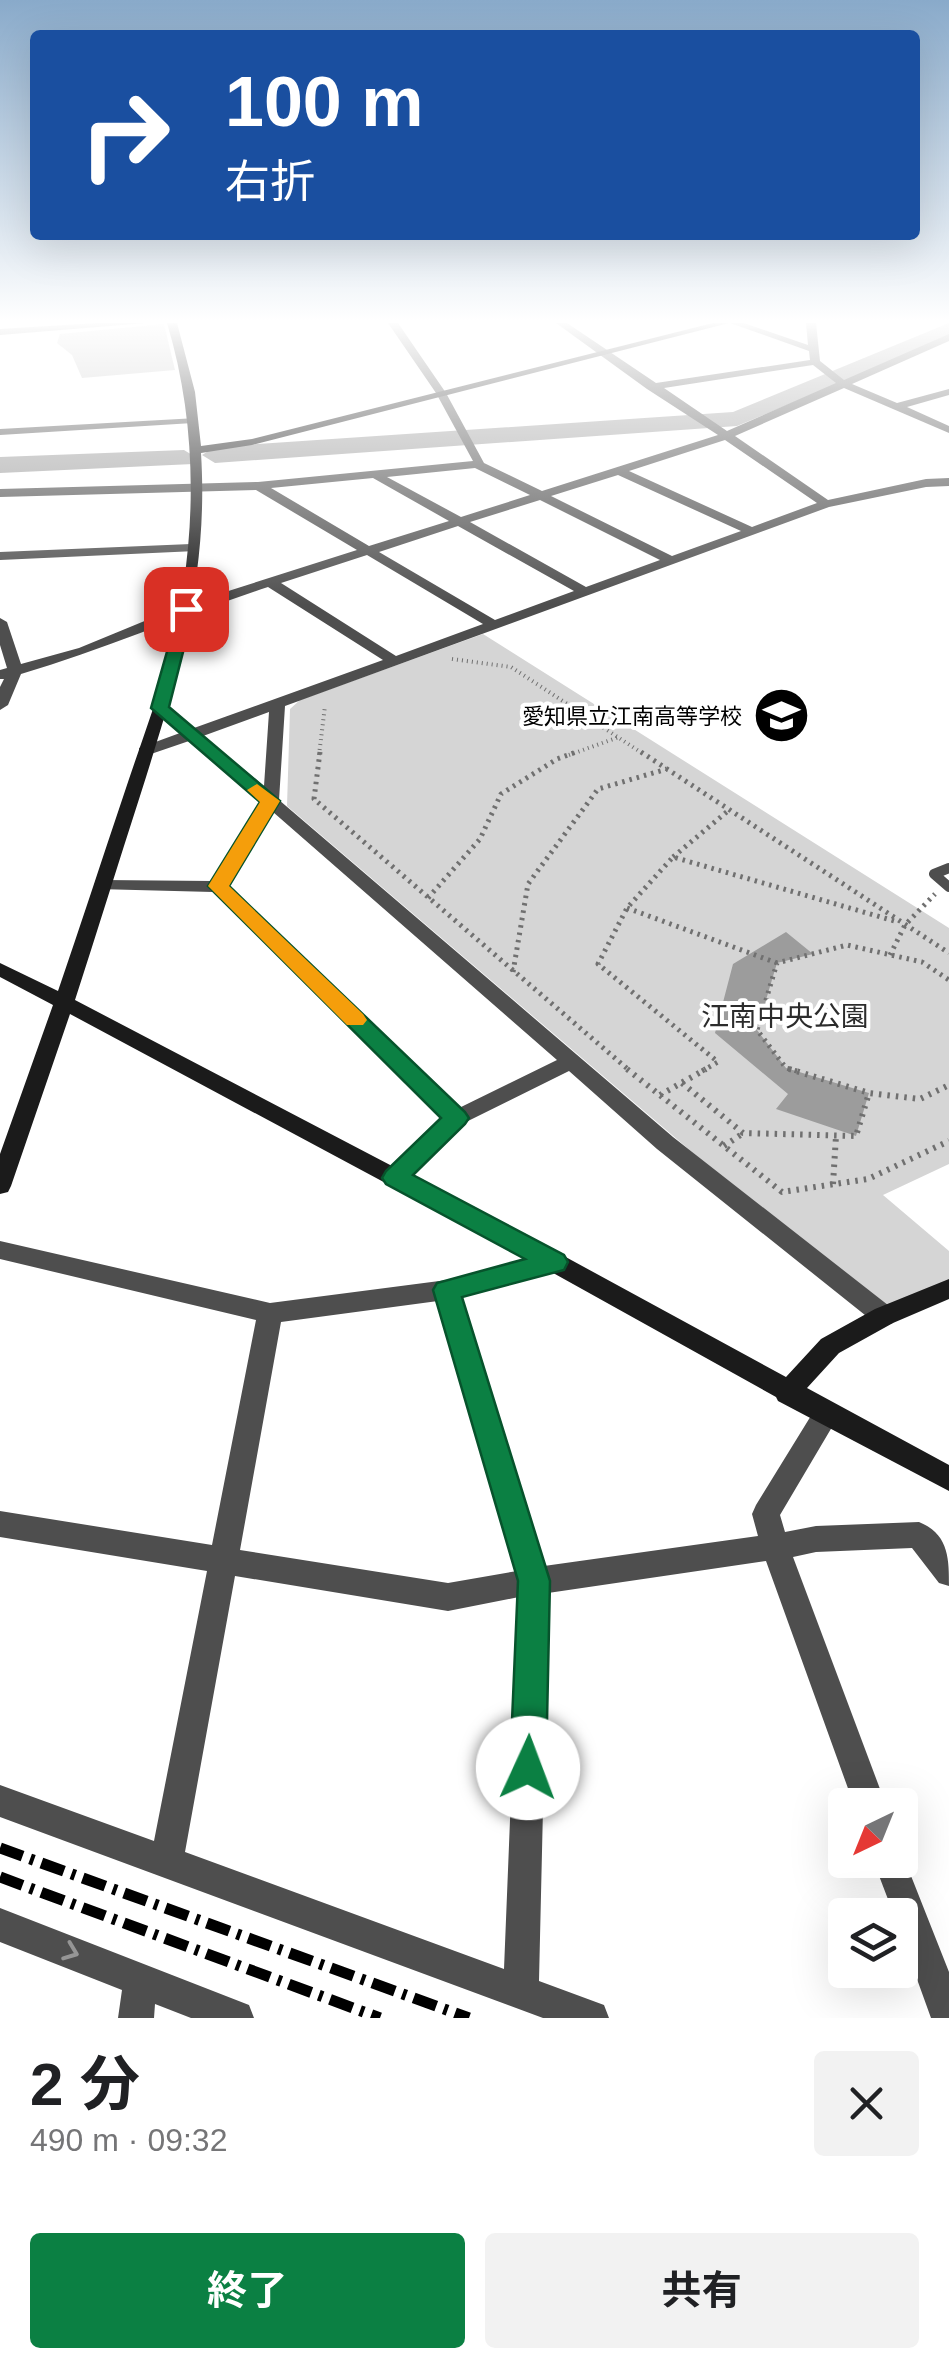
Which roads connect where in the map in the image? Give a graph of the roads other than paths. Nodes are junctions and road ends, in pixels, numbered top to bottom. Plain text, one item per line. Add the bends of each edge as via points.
1 (348, 417) edge
2 (454, 417) edge
3 (695, 417) edge
4 (765, 417) edge
5 (919, 417) edge
6 (193, 420) joint
7 (949, 430) edge
8 (0, 432) edge
9 (724, 438) junction
10 (196, 450) junction
11 (477, 464) junction
12 (619, 471) junction
13 (376, 474) junction
14 (258, 486) junction
15 (945, 486) edge
16 (197, 489) junction
17 (0, 493) edge
18 (541, 496) junction
19 (826, 504) junction
20 (458, 523) junction
21 (752, 531) junction
22 (191, 548) junction
23 (370, 552) junction
24 (0, 556) edge
25 (670, 560) junction
26 (270, 583) junction
27 (586, 592) junction
28 (186, 609) junction
29 (1, 626) edge
30 (494, 626) junction
31 (394, 661) junction
32 (7, 672) edge
33 (277, 704) junction
34 (0, 705) edge
35 (160, 708) junction
36 (191, 735) junction
37 (145, 752) junction
38 (271, 801) junction
39 (949, 868) edge
40 (104, 885) junction
41 (218, 886) junction
42 (949, 888) edge
43 (0, 969) edge
44 (65, 1000) junction
45 (571, 1062) junction
46 (456, 1118) junction
47 (395, 1178) junction
48 (0, 1186) edge
49 (0, 1250) edge
50 (554, 1262) junction
51 (949, 1289) edge
52 (446, 1290) junction
53 (270, 1313) junction
54 (884, 1316) junction
55 (787, 1392) junction
56 (826, 1414) junction
57 (949, 1480) edge
58 (0, 1524) edge
59 (775, 1547) junction
60 (222, 1563) junction
61 (949, 1572) edge
62 (534, 1581) junction
63 (864, 1788) edge
64 (0, 1801) edge
65 (168, 1861) junction
66 (897, 1878) edge
67 (0, 1925) edge
68 (141, 1980) junction
69 (521, 1992) junction
70 (136, 2018) edge
71 (236, 2018) edge
72 (591, 2018) edge
73 (949, 2018) edge

1 - 10 street
2 - 11 street
3 - 9 street
4 - 9 street
5 - 7 street
6 - 8 street
6 - 10 street
9 - 12 street
9 - 19 street
10 - 16 street
11 - 13 street
11 - 18 street
12 - 18 street
12 - 21 street
13 - 14 street
13 - 20 street
14 - 16 street
14 - 23 street
15 - 19 street via 926,483
16 - 17 street
16 - 22 street
18 - 20 street
18 - 25 street
19 - 21 street
20 - 23 street
20 - 27 street
21 - 25 street
22 - 24 street
22 - 28 street
23 - 26 street
23 - 30 street
25 - 27 street
26 - 28 street
26 - 31 street
27 - 30 street
28 - 32 street via 84,651
28 - 35 street
29 - 32 street
30 - 31 street
31 - 33 street
32 - 34 street
33 - 36 street
33 - 38 street
35 - 36 street
35 - 37 street
36 - 37 street
36 - 38 street
37 - 40 street
38 - 41 street
38 - 45 street
39 - 42 lane via 934,874
40 - 41 street
40 - 44 street
41 - 46 street
43 - 44 street
44 - 47 street
44 - 48 street
45 - 46 street
45 - 54 street
46 - 47 street
47 - 50 street
49 - 53 street
50 - 52 street
50 - 55 street
51 - 54 street
52 - 53 street
52 - 62 street
53 - 60 street
54 - 55 street via 830,1346
55 - 56 street
56 - 57 street
56 - 59 street via 766,1514
58 - 60 street
59 - 61 street via 919,1535
59 - 62 street
59 - 63 street
60 - 62 street via 448,1598
60 - 65 street
62 - 69 street
64 - 65 street
65 - 69 street
66 - 73 street
67 -> 68 street
68 - 70 street
68 - 71 street
69 - 72 street

